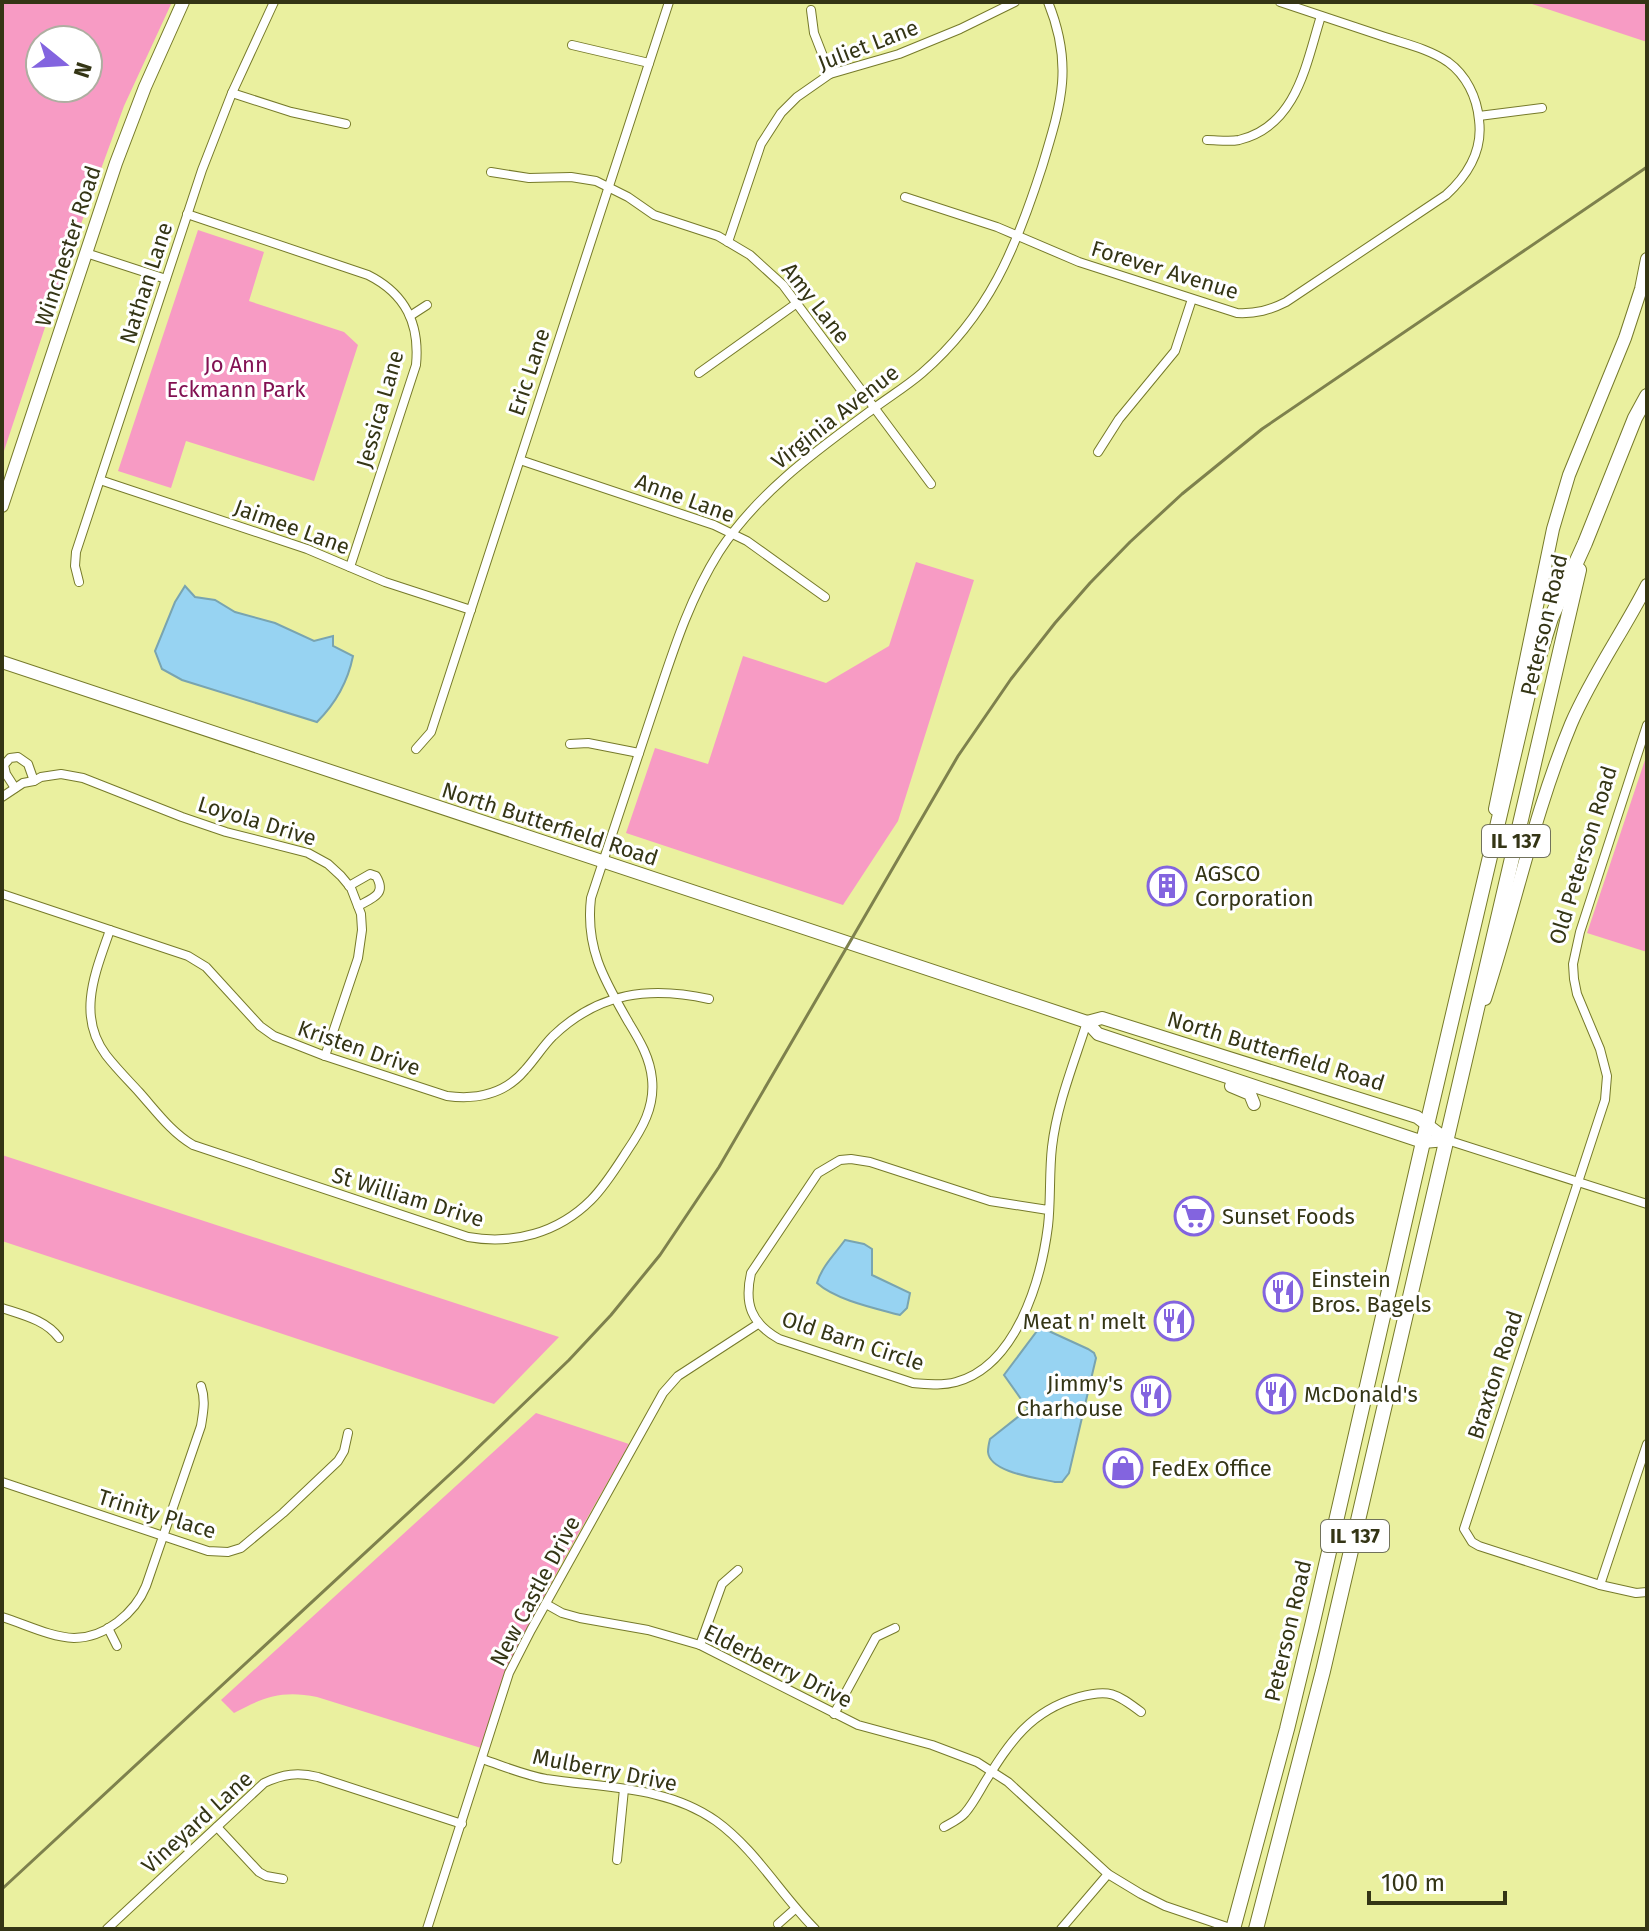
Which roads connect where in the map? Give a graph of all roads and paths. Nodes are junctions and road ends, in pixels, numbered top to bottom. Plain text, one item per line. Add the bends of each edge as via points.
1 (183, 2) edge
2 (274, 2) edge
3 (669, 2) edge
4 (1015, 2) edge
5 (1048, 2) edge
6 (1280, 2) edge
7 (811, 10) dead end
8 (1321, 16) junction
9 (572, 45) dead end
10 (649, 63) junction
11 (830, 74) junction
12 (232, 93) junction
13 (1542, 108) dead end
14 (1479, 116) junction
15 (346, 124) dead end
16 (1207, 140) dead end
17 (491, 172) dead end
18 (609, 186) junction
19 (905, 197) dead end
20 (187, 214) junction
21 (1018, 236) junction
22 (728, 242) junction
23 (86, 253) junction
24 (1647, 259) edge
25 (166, 279) junction
26 (1192, 299) junction
27 (797, 303) junction
28 (427, 305) dead end
29 (410, 316) junction
30 (699, 373) dead end
31 (1647, 396) edge
32 (874, 408) junction
33 (1098, 452) dead end
34 (520, 460) junction
35 (100, 480) junction
36 (931, 484) dead end
37 (2, 506) edge
38 (733, 533) junction
39 (1585, 543) junction
40 (350, 567) junction
41 (79, 582) dead end
42 (1647, 585) edge
43 (825, 597) dead end
44 (471, 610) junction
45 (2, 662) edge
46 (1647, 725) edge
47 (570, 744) dead end
48 (416, 749) dead end
49 (639, 753) junction
50 (34, 781) junction
51 (19, 786) junction
52 (2, 797) edge
53 (603, 863) junction
54 (349, 886) junction
55 (2, 894) edge
56 (358, 906) junction
57 (110, 930) junction
58 (1465, 968) junction
59 (616, 999) junction
60 (709, 999) dead end
61 (1087, 1022) junction
62 (1159, 1054) junction
63 (1467, 1055) junction
64 (325, 1056) junction
65 (1246, 1062) junction
66 (1268, 1091) junction
67 (1254, 1104) dead end
68 (1427, 1124) junction
69 (1447, 1140) junction
70 (1423, 1142) junction
71 (1578, 1181) junction
72 (1647, 1204) edge
73 (1048, 1210) junction
74 (2, 1308) edge
75 (758, 1324) junction
76 (59, 1338) dead end
77 (201, 1386) dead end
78 (348, 1433) dead end
79 (1647, 1444) edge
80 (2, 1482) edge
81 (163, 1536) junction
82 (738, 1570) dead end
83 (1600, 1585) junction
84 (1647, 1592) edge
85 (546, 1604) junction
86 (2, 1617) edge
87 (108, 1628) junction
88 (895, 1628) dead end
89 (700, 1645) junction
90 (117, 1646) dead end
91 (1141, 1712) dead end
92 (834, 1714) junction
93 (482, 1759) junction
94 (992, 1771) junction
95 (624, 1789) junction
96 (462, 1824) junction
97 (217, 1827) junction
98 (944, 1827) dead end
99 (617, 1860) dead end
100 (1108, 1874) junction
101 (283, 1879) dead end
102 (795, 1909) junction
103 (778, 1924) dead end
104 (107, 1929) edge
105 (427, 1929) edge
106 (815, 1929) edge
107 (1061, 1929) edge
108 (1233, 1929) edge
109 (1256, 1929) edge

1 - 23 main road, Winchester Road via 145,87
2 - 12 street, Nathan Lane
3 - 10 street, Eric Lane
4 - 11 street, Juliet Lane via 899,54
5 - 21 street, Virginia Avenue via 1062,45 1062,92
6 - 8 street
7 - 11 street
8 - 14 street via 1449,63 1469,86
8 - 16 street via 1289,106 1253,135 1236,141
9 - 10 street
10 - 18 street, Eric Lane
11 - 22 street, Juliet Lane via 797,97 770,129
12 - 15 street
12 - 20 street, Nathan Lane
13 - 14 street
14 - 26 street, Forever Avenue via 1478,144 1461,181 1286,302 1242,314
17 - 18 street, Amy Lane via 588,178
18 - 22 street, Amy Lane via 654,215
18 - 34 street, Eric Lane
19 - 21 street, Forever Avenue
20 - 25 street, Nathan Lane
20 - 29 street, Jessica Lane via 368,275 388,287
21 - 26 street, Forever Avenue
21 - 32 street, Virginia Avenue via 973,319 921,373
22 - 27 street, Amy Lane via 767,269
23 - 25 street
23 - 37 main road, Winchester Road
24 - 58 main road, Peterson Road via 1625,338 1569,475 1553,529
25 - 35 street, Nathan Lane
26 - 33 street via 1175,351
27 - 30 street
27 - 32 street, Amy Lane
28 - 29 street
29 - 40 street, Jessica Lane via 417,338 416,365
31 - 39 main road, IL 137
32 - 36 street, Amy Lane
32 - 38 street, Virginia Avenue via 768,492
34 - 38 street, Anne Lane
34 - 44 street, Eric Lane
35 - 40 street, Jaimee Lane
35 - 41 street, Nathan Lane via 76,552
38 - 43 street, Anne Lane
38 - 49 street, Virginia Avenue via 688,608
39 - 58 main road, Peterson Road / IL 137 via 1551,618 1531,682
39 - 63 main road, Peterson Road / IL 137
40 - 44 street, Jaimee Lane
42 - 63 main road, Peterson Road via 1571,724 1537,818
44 - 48 street, Eric Lane via 431,732
45 - 53 main road, North Butterfield Road
46 - 71 street, Old Peterson Road via 1575,950 1577,994 1607,1076 1605,1100
47 - 49 street
49 - 53 street, Virginia Avenue
50 - 51 street, Loyola Drive
50 - 51 street via 28,764 10,758 4,765 6,774
50 - 54 street, Loyola Drive via 61,774 83,778 212,827 308,853
51 - 52 street
53 - 59 street, St William Drive via 589,918 600,970
53 - 61 main road, North Butterfield Road
54 - 56 street, Loyola Drive
54 - 56 street via 370,874 381,883 376,896
55 - 57 street, Kristen Drive
56 - 64 street, Loyola Drive via 358,958
57 - 59 street, St William Drive via 90,995 96,1037 180,1137 209,1152 485,1240 540,1233 576,1214 607,1181 642,1128 653,1094 652,1077 640,1041
57 - 64 street, Kristen Drive via 201,963 260,1026 282,1041
58 - 68 main road, Peterson Road / IL 137
59 - 60 street, Kristen Drive via 657,991
59 - 64 street, Kristen Drive via 565,1025 509,1086 477,1097 447,1096
61 - 62 main road, North Butterfield Road via 1098,1034
61 - 65 main road, North Butterfield Road via 1102,1018
61 - 73 street, Old Barn Circle via 1058,1114
62 - 66 main road, North Butterfield Road
62 - 67 main road via 1250,1094
63 - 69 main road, Peterson Road / IL 137
65 - 66 main road
65 - 68 main road, North Butterfield Road
66 - 70 main road, North Butterfield Road
68 - 69 main road, North Butterfield Road
68 - 70 main road, Peterson Road / IL 137
69 - 70 main road, North Butterfield Road
69 - 71 street, North Butterfield Road
69 - 109 main road, Peterson Road / IL 137 via 1323,1671
70 - 108 main road, Peterson Road / IL 137 via 1292,1711
71 - 72 street, North Butterfield Road
71 - 83 street, Braxton Road via 1464,1529 1472,1542
73 - 75 street, Old Barn Circle via 990,1201 870,1162 840,1160 818,1173 751,1273 748,1301
73 - 75 street, Old Barn Circle via 1040,1269 1012,1338 1000,1354 958,1382 913,1383 779,1339
74 - 76 street via 37,1320
75 - 85 street, New Castle Drive via 678,1376 663,1393
77 - 81 street via 201,1426
78 - 81 street, Trinity Place via 338,1461 241,1548 208,1551
79 - 83 street
80 - 81 street, Trinity Place
81 - 87 street via 143,1595
82 - 89 street via 722,1584
83 - 84 street
85 - 89 street, Elderberry Drive via 580,1618
85 - 93 street, New Castle Drive via 509,1673
86 - 87 street via 72,1638
87 - 90 street
88 - 92 street via 876,1637
89 - 92 street, Elderberry Drive
91 - 94 street via 1111,1693 1069,1700 1027,1724
92 - 94 street, Elderberry Drive via 958,1753
93 - 95 street, Mulberry Drive via 534,1776
93 - 96 street, New Castle Drive
94 - 98 street via 964,1816
94 - 100 street
95 - 99 street
95 - 102 street, Mulberry Drive via 676,1800 717,1822
96 - 97 street, Vineyard Lane via 302,1773 264,1783
96 - 105 street, New Castle Drive
97 - 101 street via 259,1872
97 - 104 street, Vineyard Lane
100 - 107 street
100 - 108 street via 1165,1906
102 - 103 street
102 - 106 street, Mulberry Drive

